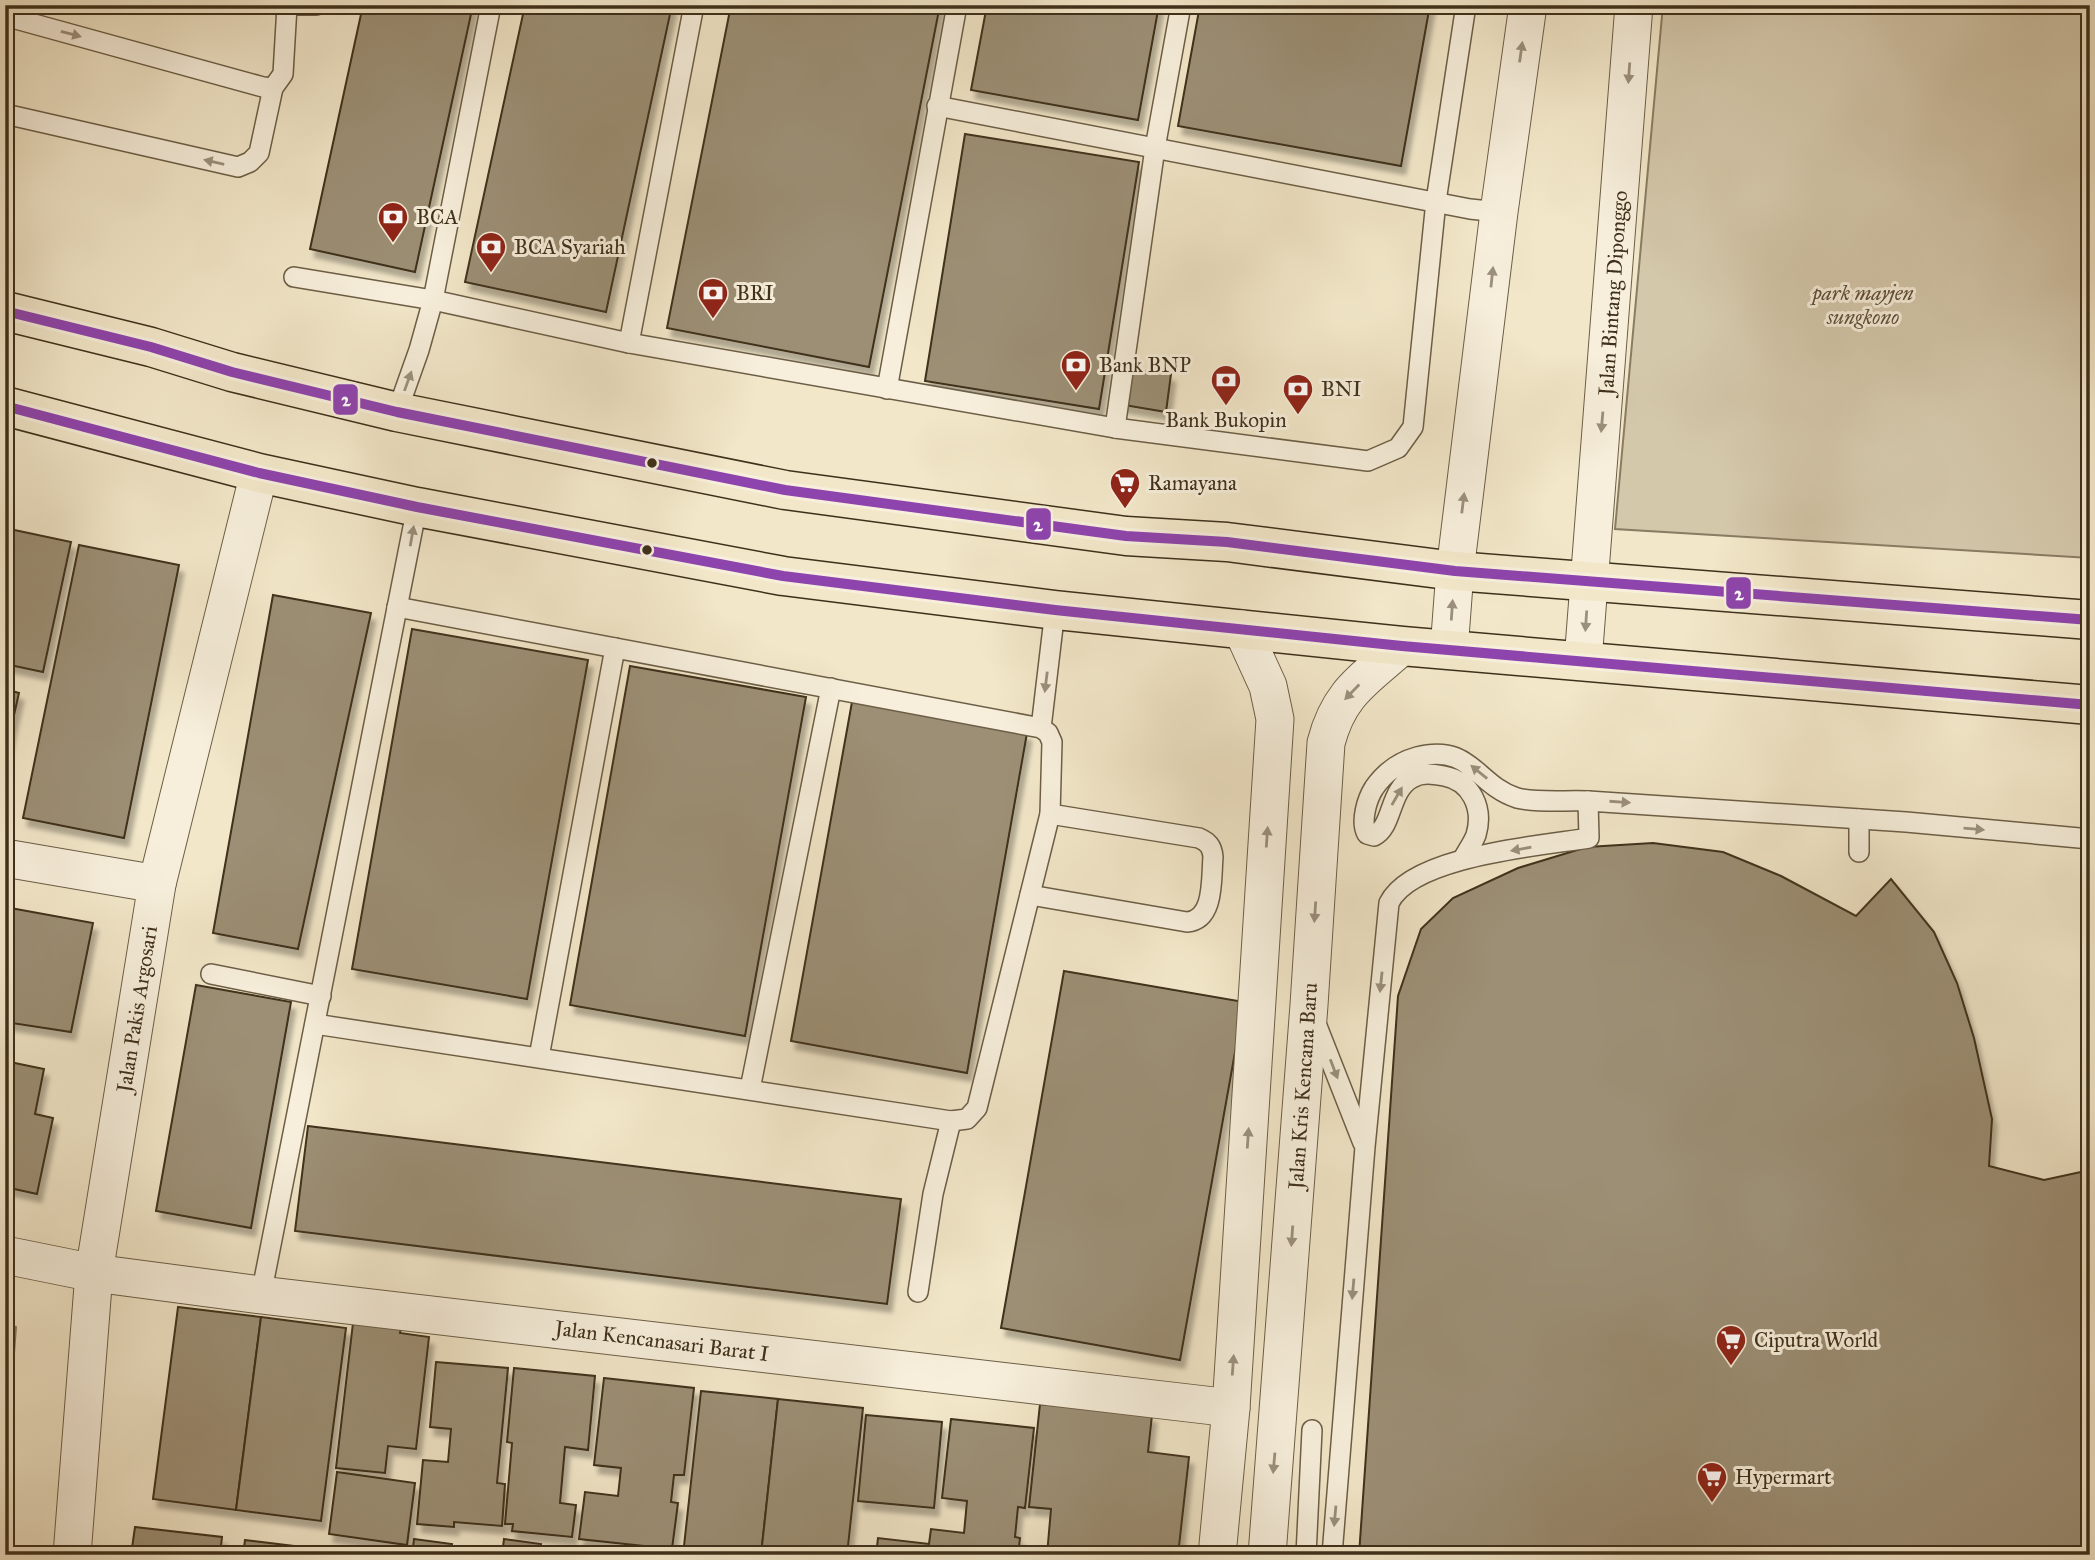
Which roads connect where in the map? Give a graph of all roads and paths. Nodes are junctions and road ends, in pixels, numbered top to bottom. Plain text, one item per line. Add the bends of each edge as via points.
1 (316, 5) edge
2 (491, 5) edge
3 (694, 5) edge
4 (957, 5) edge
5 (1181, 5) edge
6 (1466, 5) edge
7 (1528, 5) edge
8 (1634, 5) edge
9 (286, 6) edge
10 (5, 16) edge
11 (273, 88) junction
12 (937, 106) junction
13 (5, 114) edge
14 (1155, 148) junction
15 (1436, 201) junction
16 (1499, 212) junction
17 (294, 277) dead end
18 (433, 300) junction
19 (5, 311) edge
20 (629, 342) junction
21 (887, 388) junction
22 (5, 407) edge
23 (397, 412) junction
24 (1115, 428) junction
25 (258, 474) junction
26 (417, 507) junction
27 (1455, 571) junction
28 (1589, 582) junction
29 (397, 607) junction
30 (1055, 610) junction
31 (2090, 620) edge
32 (1241, 629) junction
33 (1402, 646) junction
34 (615, 648) junction
35 (1449, 650) junction
36 (1583, 661) junction
37 (831, 688) junction
38 (2090, 705) edge
39 (1041, 728) junction
40 (1588, 801) junction
41 (1050, 814) junction
42 (1859, 819) junction
43 (2090, 839) edge
44 (1859, 852) dead end
45 (5, 858) edge
46 (1464, 859) junction
47 (157, 884) junction
48 (1030, 895) junction
49 (211, 974) dead end
50 (321, 996) junction
51 (1309, 1005) junction
52 (315, 1024) junction
53 (539, 1057) junction
54 (750, 1089) junction
55 (951, 1121) junction
56 (1365, 1147) junction
57 (5, 1255) edge
58 (94, 1273) junction
59 (918, 1293) dead end
60 (261, 1295) junction
61 (1231, 1408) junction
62 (1312, 1430) dead end
63 (72, 1555) edge
64 (1217, 1555) edge
65 (1266, 1555) edge
66 (1306, 1555) edge
67 (1332, 1555) edge

1 - 9 lane
2 - 18 lane
3 - 20 lane
4 - 12 lane
5 - 14 lane
6 - 15 lane
16 -> 7 street
8 -> 28 street, Jalan Bintang Diponggo
9 - 11 lane via 283,74
10 -> 11 lane
11 -> 13 lane via 258,153 237,167
12 - 14 lane
12 - 21 lane
14 - 15 lane
14 - 24 lane
15 - 16 lane
15 - 24 lane via 1413,427 1398,448 1368,461
27 -> 16 street
17 - 18 lane
18 - 20 lane
23 -> 18 lane
19 - 23 main road
20 - 21 lane
21 - 24 lane
22 - 25 main road
23 - 27 main road via 785,490 1126,536 1227,542
25 - 26 main road
25 - 47 street, Jalan Pakis Argosari
29 -> 26 lane
26 - 30 main road via 783,576
27 - 28 main road
35 -> 27 street
28 - 31 main road
28 -> 36 street, Jalan Bintang Diponggo
29 - 34 lane
29 - 50 lane
30 - 32 main road
30 -> 39 lane
32 - 33 main road
61 -> 32 street via 1275,719 1268,686
33 - 35 main road
33 -> 51 street, Jalan Kris Kencana Baru via 1347,695 1332,720 1326,743
34 - 37 lane
34 - 53 lane
35 - 36 main road
36 - 38 main road
37 - 39 lane
37 - 54 lane
39 - 41 lane via 1052,742
40 -> 42 lane
40 -> 46 lane via 1588,838
40 -> 46 lane via 1520,799 1467,762 1447,754 1403,761 1371,793 1363,822 1367,834 1374,836 1384,828 1408,779 1432,774 1456,778 1469,788 1477,804 1476,834
41 - 48 lane
41 - 48 lane via 1207,841 1213,857 1208,907 1197,921 1187,922
42 -> 43 lane
42 - 44 lane
45 - 47 street
46 -> 56 lane via 1422,874 1394,893 1389,903
47 - 58 street, Jalan Pakis Argosari
48 - 55 lane via 977,1108 967,1119
49 - 50 lane
50 - 52 lane
51 -> 56 lane
51 -> 65 street, Jalan Kris Kencana Baru
52 - 53 lane
52 - 60 lane
53 - 54 lane
54 - 55 lane
55 - 59 lane via 933,1194
56 -> 67 lane
57 - 58 street, Jalan Kencanasari Barat I
58 - 60 street, Jalan Kencanasari Barat I
58 - 63 street, Jalan Pakis Argosari
60 - 61 street, Jalan Kencanasari Barat I
61 - 64 street
62 - 66 lane

